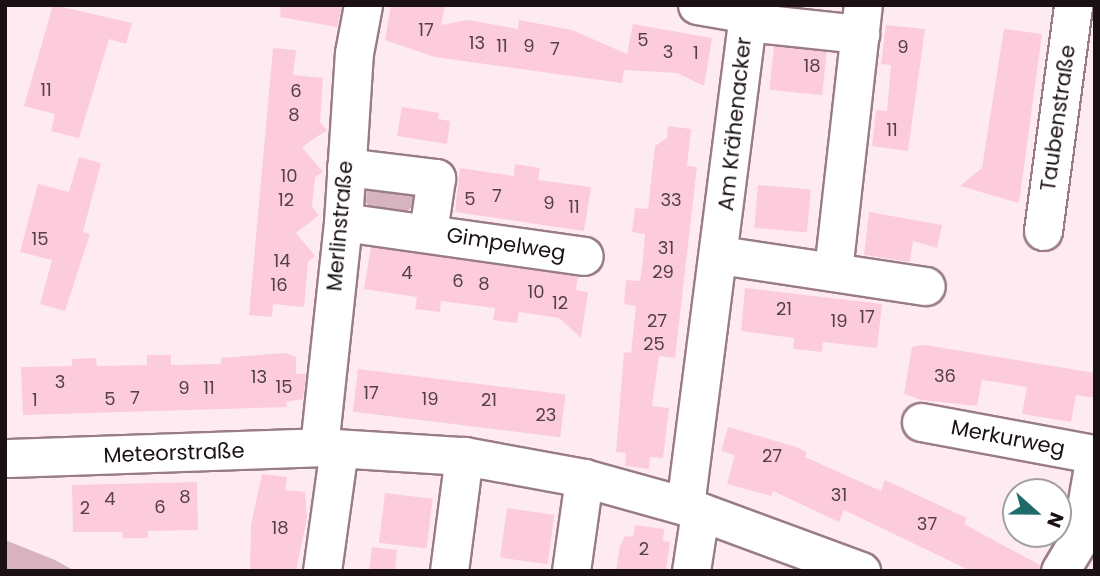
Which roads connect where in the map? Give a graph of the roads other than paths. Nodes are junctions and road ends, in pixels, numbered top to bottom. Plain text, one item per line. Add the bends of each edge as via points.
1 (363, 5) edge
2 (697, 5) edge
3 (1073, 5) edge
4 (862, 20) edge
5 (747, 22) junction
6 (346, 167) junction
7 (343, 222) junction
8 (1043, 230) dead end
9 (428, 232) junction
10 (720, 255) junction
11 (584, 256) dead end
12 (833, 271) junction
13 (926, 286) dead end
14 (921, 422) dead end
15 (329, 448) junction
16 (1094, 454) edge
17 (464, 456) junction
18 (7, 457) edge
19 (584, 478) junction
20 (692, 509) junction
21 (855, 570) edge
22 (323, 571) edge
23 (449, 571) edge
24 (571, 571) edge
25 (691, 571) edge
26 (1060, 571) edge

1 - 6 street, Merlinstraße via 354,53
2 - 5 street via 737,12
3 - 8 street, Taubenstraße
4 - 5 street, Am Krähenacker
4 - 12 street, Am Krähenacker
5 - 10 street, Am Krähenacker
6 - 7 street, Merlinstraße
6 - 9 street, Gimpelweg via 436,178
7 - 9 street, Gimpelweg
7 - 15 street, Merlinstraße
9 - 11 street, Gimpelweg
10 - 12 street
10 - 20 street, Am Krähenacker
12 - 13 street
14 - 16 street, Merkurweg
15 - 17 street, Meteorstraße
15 - 18 street, Meteorstraße
15 - 22 street
16 - 26 street, Merkurweg via 1081,536
17 - 19 street, Meteorstraße
17 - 23 street
19 - 20 street, Meteorstraße
19 - 24 street
20 - 21 street, Meteorstraße
20 - 25 street, Am Krähenacker

